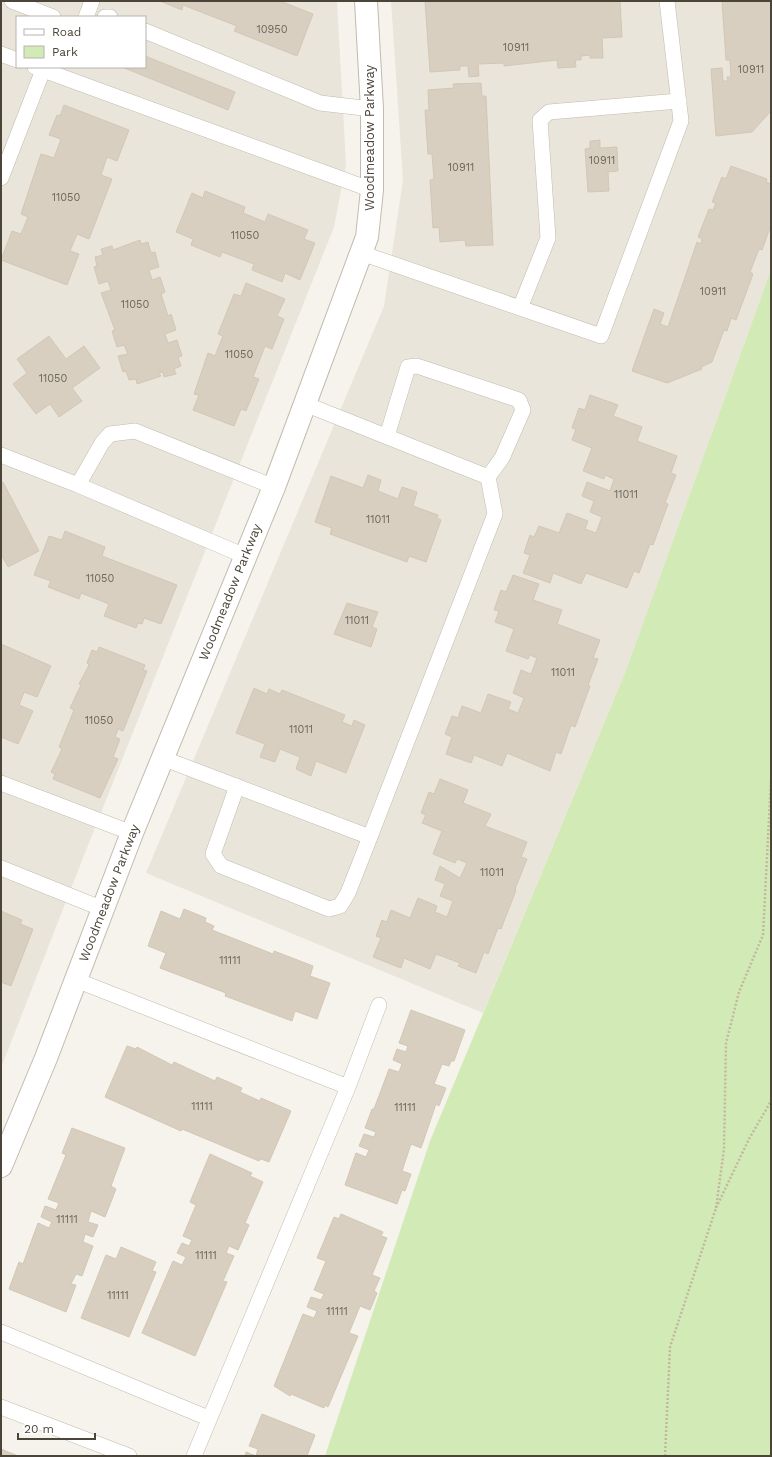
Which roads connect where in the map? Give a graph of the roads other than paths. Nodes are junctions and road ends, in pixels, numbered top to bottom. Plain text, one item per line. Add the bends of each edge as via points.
1 (12, 1) edge
2 (92, 1) edge
3 (366, 1) edge
4 (667, 1) edge
5 (50, 16) edge
6 (86, 16) edge
7 (146, 31) edge
8 (1, 54) edge
9 (16, 60) edge
10 (39, 69) edge
11 (679, 102) junction
12 (372, 109) junction
13 (1, 178) edge
14 (372, 190) junction
15 (361, 253) junction
16 (520, 308) junction
17 (305, 404) junction
18 (387, 436) junction
19 (1, 455) edge
20 (488, 477) junction
21 (78, 485) junction
22 (274, 487) junction
23 (245, 556) junction
24 (162, 758) junction
25 (1, 783) edge
26 (237, 786) junction
27 (132, 833) junction
28 (370, 837) junction
29 (1, 868) edge
30 (103, 909) junction
31 (76, 980) junction
32 (379, 1005) dead end
33 (348, 1087) junction
34 (1, 1166) edge
35 (1, 1332) edge
36 (1, 1407) edge
37 (208, 1418) junction
38 (129, 1456) edge
39 (194, 1456) edge

1 - 5 lane
2 - 6 lane
3 - 12 street, Woodmeadow Parkway
4 - 11 lane
7 - 12 lane via 320,103
8 - 9 lane
10 - 13 lane
10 - 14 lane
11 - 16 lane via 681,121 601,336
11 - 16 lane via 549,112 540,120 548,238
12 - 14 street, Woodmeadow Parkway
14 - 15 street, Woodmeadow Parkway via 367,237
15 - 16 lane
15 - 17 street, Woodmeadow Parkway
17 - 18 lane
17 - 22 street, Woodmeadow Parkway
18 - 20 lane
18 - 20 lane via 408,367 417,366 519,400 523,410 502,458
19 - 21 lane
20 - 28 lane via 495,514
21 - 22 lane via 110,434 135,431
21 - 23 lane
22 - 23 street, Woodmeadow Parkway
23 - 24 street, Woodmeadow Parkway
24 - 26 lane
24 - 27 street, Woodmeadow Parkway
25 - 27 lane
26 - 28 lane
26 - 28 lane via 213,854 221,866 329,909 340,906 348,893
27 - 30 street, Woodmeadow Parkway
29 - 30 lane
30 - 31 street, Woodmeadow Parkway
31 - 33 lane
31 - 34 street, Woodmeadow Parkway
32 - 33 lane
33 - 37 lane
35 - 37 lane
36 - 38 lane
37 - 39 lane

